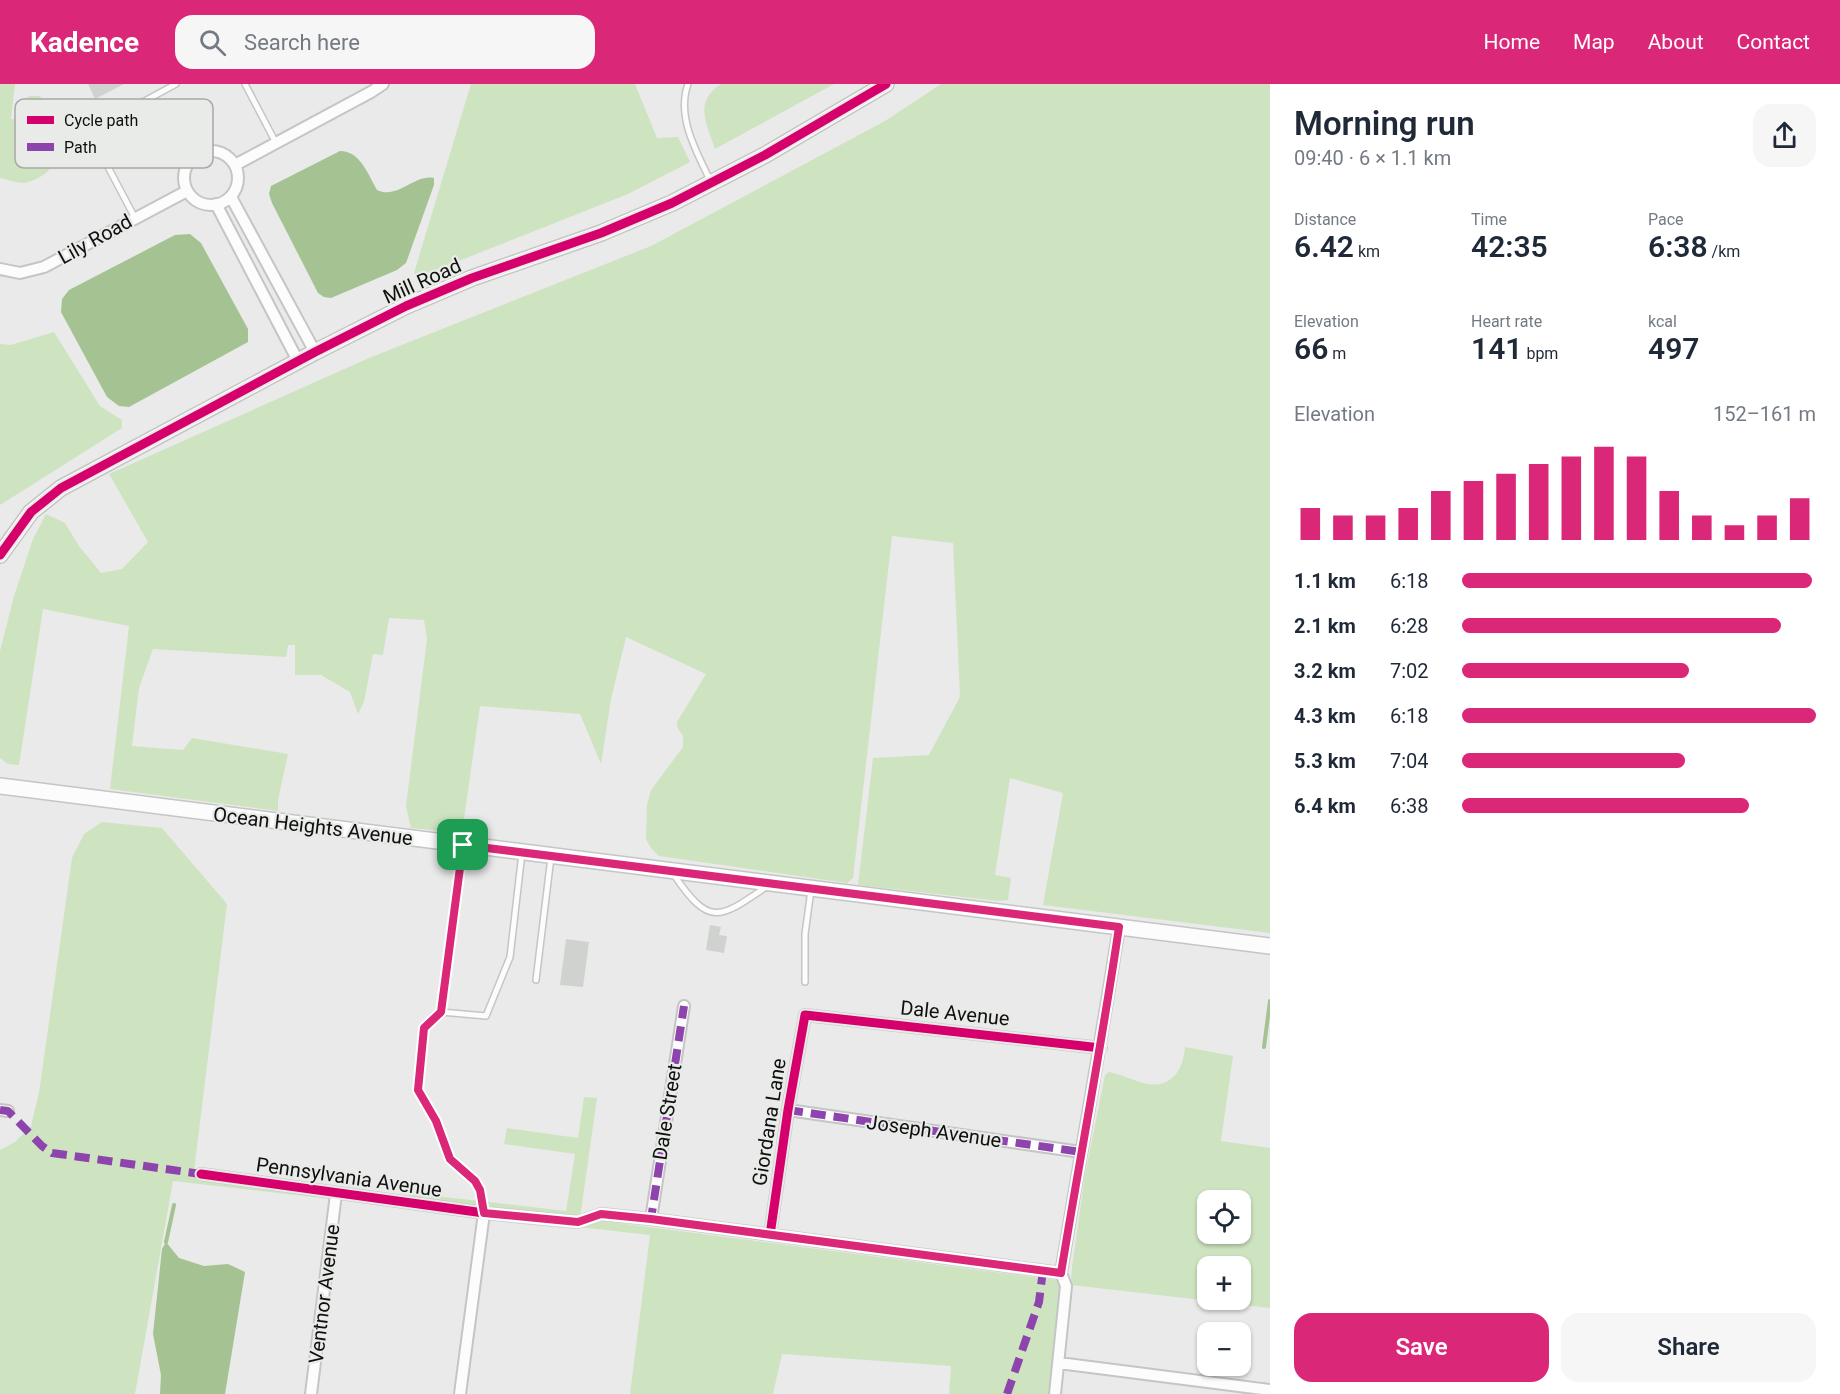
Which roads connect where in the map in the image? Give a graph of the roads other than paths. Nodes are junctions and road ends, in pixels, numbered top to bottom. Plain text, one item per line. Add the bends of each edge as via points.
1 (176, 84) edge
2 (245, 84) edge
3 (383, 84) edge
4 (688, 84) edge
5 (886, 84) edge
6 (148, 99) edge
7 (276, 144) junction
8 (213, 151) edge
9 (235, 165) junction
10 (109, 168) edge
11 (187, 168) edge
12 (712, 183) junction
13 (187, 191) junction
14 (231, 197) junction
15 (216, 204) junction
16 (135, 218) junction
17 (0, 269) edge
18 (315, 352) junction
19 (298, 361) junction
20 (0, 555) edge
21 (0, 786) edge
22 (463, 845) junction
23 (522, 853) junction
24 (551, 856) junction
25 (671, 871) junction
26 (771, 883) junction
27 (811, 888) junction
28 (1119, 927) junction
29 (1270, 946) edge
30 (536, 980) dead end
31 (805, 982) dead end
32 (684, 1006) dead end
33 (441, 1012) junction
34 (805, 1015) joint
35 (1101, 1048) junction
36 (788, 1110) junction
37 (1081, 1152) junction
38 (201, 1174) dead end
39 (336, 1194) junction
40 (484, 1213) junction
41 (651, 1219) junction
42 (770, 1235) junction
43 (1061, 1273) junction
44 (1059, 1363) junction
45 (1270, 1390) edge
46 (311, 1394) edge
47 (460, 1394) edge
48 (1056, 1394) edge

1 - 6 lane
2 - 7 lane
3 - 7 street
4 - 12 lane via 684,106 692,142
5 - 12 main road, Mill Road
7 - 9 street
8 - 9 street via 223,153
9 - 14 street via 238,182
10 - 16 lane
11 - 13 street
12 - 18 main road, Mill Road via 635,219 472,278
13 - 15 street via 199,202
13 - 16 street, Lily Road
14 - 15 street
14 - 18 street
15 - 19 street
16 - 17 street, Lily Road via 44,267 20,273
18 - 19 main road, Mill Road
19 - 20 main road, Mill Road via 62,488 31,512
21 - 22 main road, Ocean Heights Avenue
22 - 23 main road, Ocean Heights Avenue
22 - 33 lane
23 - 24 main road, Ocean Heights Avenue
23 - 33 lane via 510,957 486,1016
24 - 25 main road, Ocean Heights Avenue
24 - 30 lane
25 - 26 main road, Ocean Heights Avenue
25 - 26 lane via 693,901 705,910 720,913
26 - 27 main road, Ocean Heights Avenue
27 - 28 main road, Ocean Heights Avenue
27 - 31 lane via 805,934
28 - 29 main road, Ocean Heights Avenue
28 - 35 street
32 - 41 street, Dale Street
33 - 40 lane via 424,1028 418,1090 436,1121 450,1159 480,1190
34 - 35 street, Dale Avenue
34 - 36 street, Giordana Lane
35 - 37 street
36 - 37 street, Joseph Avenue
36 - 42 street, Giordana Lane
37 - 43 street
38 - 39 street, Pennsylvania Avenue
39 - 40 street, Pennsylvania Avenue
39 - 46 street, Ventnor Avenue
40 - 41 street, Pennsylvania Avenue via 578,1222 601,1214
40 - 47 street
41 - 42 street, Pennsylvania Avenue
42 - 43 street, Pennsylvania Avenue
43 - 44 street via 1066,1286
44 - 45 street
44 - 48 street

